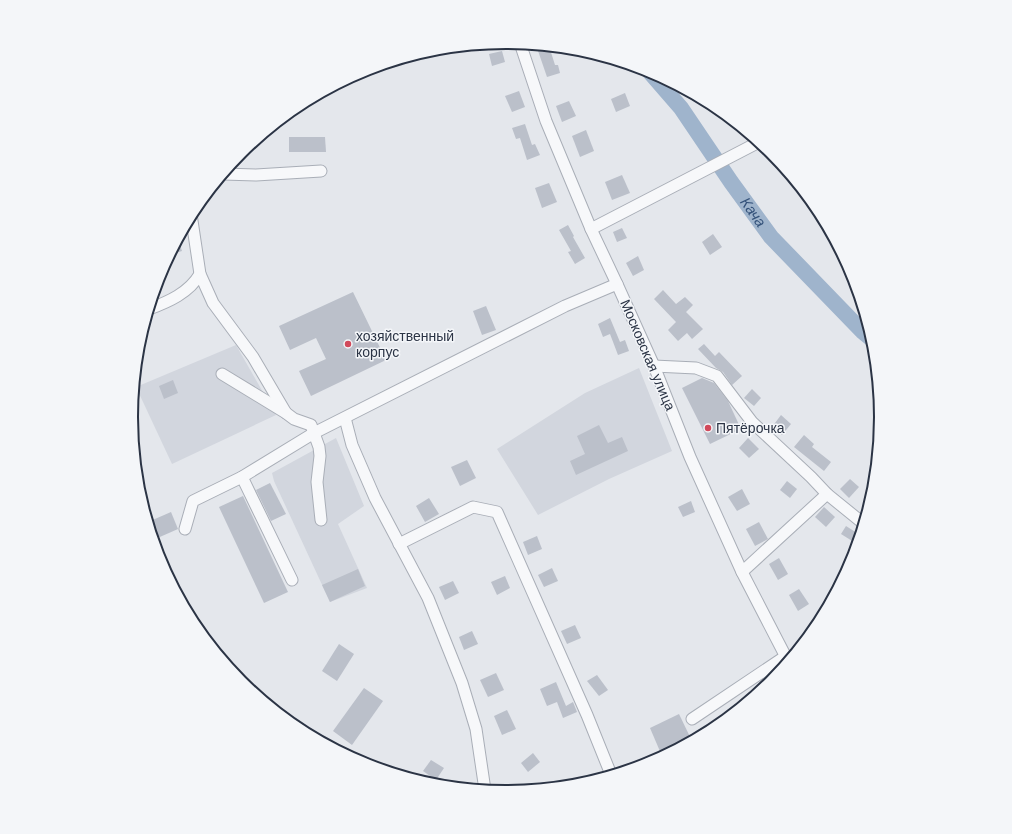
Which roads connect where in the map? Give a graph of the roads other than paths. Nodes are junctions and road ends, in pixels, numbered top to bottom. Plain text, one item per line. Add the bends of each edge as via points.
1 (522, 50) edge
2 (754, 145) edge
3 (321, 171) dead end
4 (229, 174) edge
5 (193, 224) edge
6 (591, 229) junction
7 (200, 274) junction
8 (617, 284) junction
9 (156, 307) edge
10 (654, 366) junction
11 (222, 374) dead end
12 (286, 413) junction
13 (345, 418) junction
14 (314, 433) junction
15 (242, 477) junction
16 (827, 494) junction
17 (321, 520) dead end
18 (859, 520) edge
19 (185, 528) dead end
20 (399, 544) junction
21 (742, 572) junction
22 (292, 580) dead end
23 (786, 657) edge
24 (779, 664) edge
25 (692, 719) dead end
26 (609, 770) edge
27 (483, 784) edge

1 - 6 street, Московская улица via 546,121
2 - 6 street
3 - 4 street
5 - 7 street
6 - 8 street, Московская улица
7 - 9 street via 185,291
7 - 12 street via 213,303 253,358
8 - 10 street, Московская улица
8 - 13 street via 565,306
10 - 16 street via 696,368 717,376 752,422
10 - 21 street, Московская улица via 690,457
11 - 12 street
12 - 14 street via 311,425
13 - 14 street
13 - 20 street via 352,445
14 - 15 street
14 - 17 street via 320,456 316,482
15 - 19 street via 193,501
15 - 22 street
16 - 18 street
16 - 21 street
20 - 26 street via 473,507 497,512
20 - 27 street via 428,598 471,709
21 - 23 street, Московская улица
24 - 25 street

